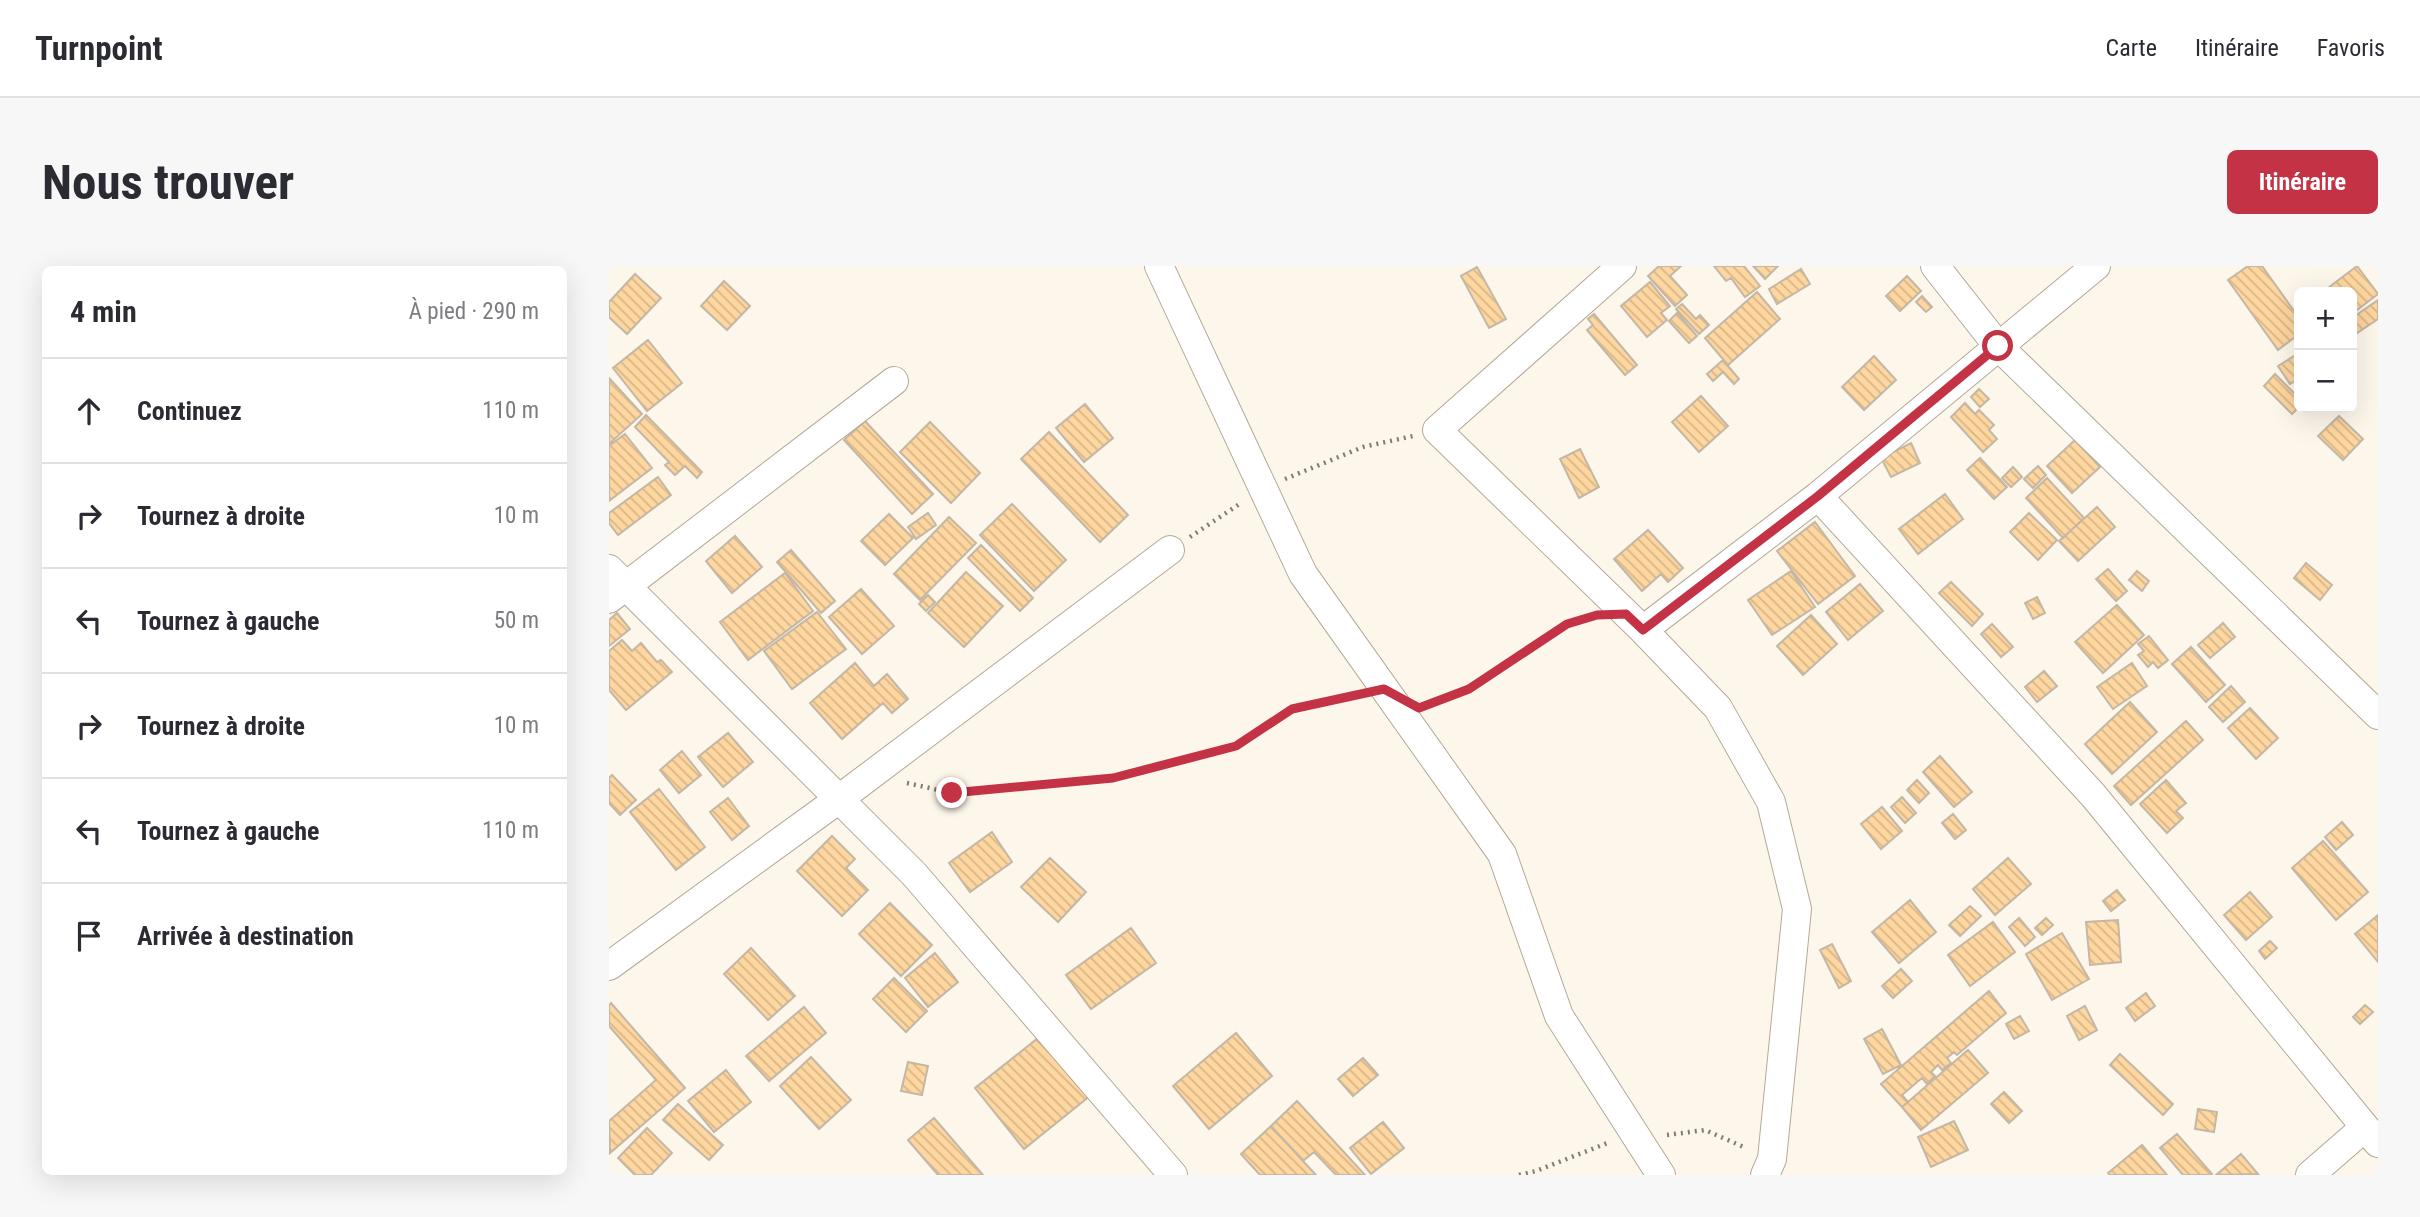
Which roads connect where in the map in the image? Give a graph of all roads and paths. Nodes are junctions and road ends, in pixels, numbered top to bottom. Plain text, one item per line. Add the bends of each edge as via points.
1 (1159, 266) edge
2 (1622, 266) edge
3 (1935, 266) edge
4 (2096, 266) edge
5 (1998, 346) junction
6 (894, 382) dead end
7 (1437, 430) junction
8 (1262, 489) junction
9 (1818, 496) junction
10 (1170, 550) joint
11 (615, 585) edge
12 (1634, 622) junction
13 (1384, 689) junction
14 (2378, 715) edge
15 (872, 774) junction
16 (839, 799) junction
17 (609, 966) edge
18 (2371, 1135) edge
19 (1173, 1175) edge
20 (1661, 1175) edge
21 (1765, 1175) edge
22 (2310, 1175) edge

1 - 8 street
2 - 7 street
3 - 5 street
4 - 5 street
5 - 9 street
5 - 14 street
6 - 11 street
7 - 8 path via 1363,447
7 - 12 street
8 - 10 path
8 - 13 street via 1303,574
9 - 12 street
9 - 18 street via 2094,795
10 - 15 street
11 - 16 street
12 - 13 path via 1597,615 1567,624 1469,689 1419,708
12 - 21 street via 1718,708 1771,802 1797,909 1772,1159
13 - 15 path via 1292,709 1236,746 1113,778 952,793
13 - 20 street via 1502,853 1559,1016
15 - 16 street
16 - 17 street
16 - 19 street via 914,874
18 - 22 street

